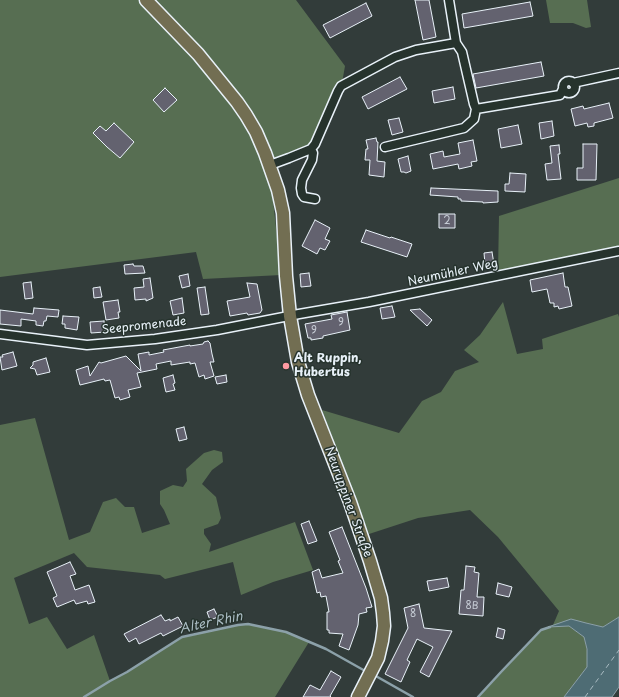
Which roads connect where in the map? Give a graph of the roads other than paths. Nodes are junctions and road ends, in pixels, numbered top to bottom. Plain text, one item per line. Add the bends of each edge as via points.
1 (146, 0) edge
2 (449, 0) edge
3 (456, 43) junction
4 (619, 73) edge
5 (476, 109) junction
6 (385, 147) dead end
7 (311, 149) junction
8 (270, 165) junction
9 (315, 199) dead end
10 (619, 251) edge
11 (290, 316) junction
12 (0, 334) edge
13 (361, 693) edge

1 - 8 main road, Neuruppiner Straße via 238,102 256,132
2 - 3 street
3 - 5 street via 462,52
3 - 7 street via 416,50 396,57 341,86
4 - 5 street via 573,83 573,92 568,93 563,89 560,96
5 - 6 street via 474,119 464,128
7 - 8 street
7 - 9 street via 312,160 301,188 304,197
8 - 11 main road, Neuruppiner Straße via 283,213
10 - 11 street, Neumühler Weg
11 - 12 street, Seepromenade via 155,339 87,344
11 - 13 main road, Neuruppiner Straße via 298,362 308,395 350,502 380,598 384,626 382,641 378,658

